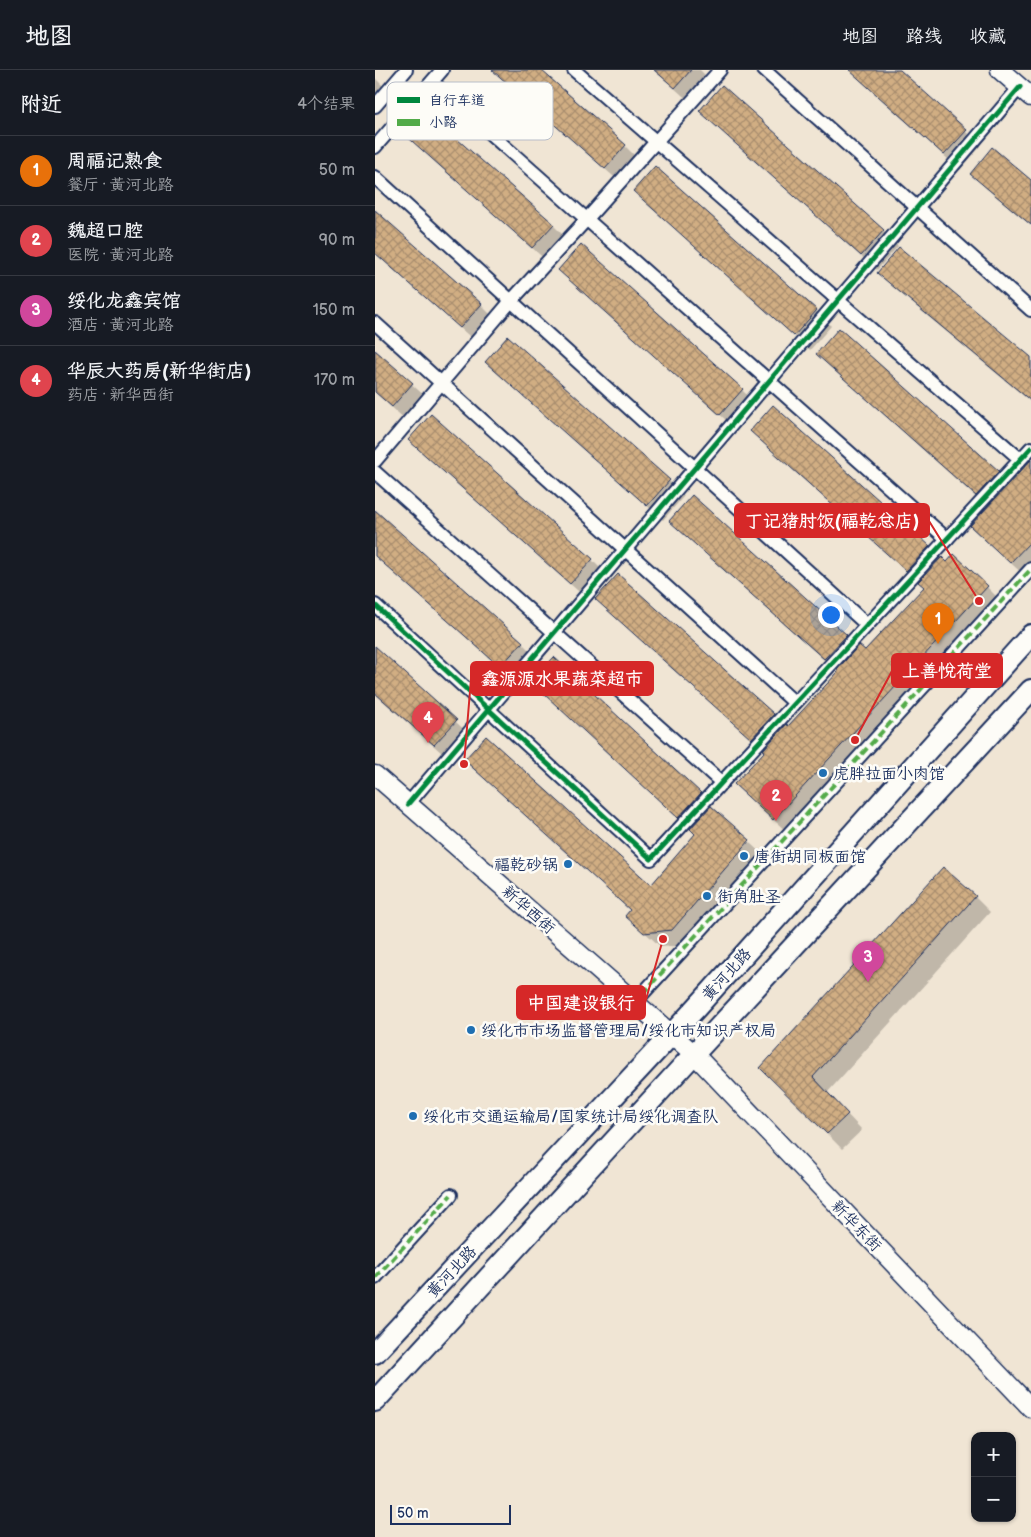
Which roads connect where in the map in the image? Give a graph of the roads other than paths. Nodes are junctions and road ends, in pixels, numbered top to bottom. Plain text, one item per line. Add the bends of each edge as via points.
1 (406, 70) edge
2 (442, 70) edge
3 (575, 70) edge
4 (720, 70) edge
5 (764, 70) edge
6 (1000, 70) edge
7 (396, 82) edge
8 (432, 82) edge
9 (387, 92) edge
10 (1025, 92) edge
11 (375, 106) edge
12 (387, 133) edge
13 (497, 140) edge
14 (655, 142) junction
15 (375, 147) edge
16 (375, 177) edge
17 (918, 208) junction
18 (586, 220) junction
19 (511, 301) junction
20 (838, 301) junction
21 (1031, 310) edge
22 (375, 323) edge
23 (769, 382) junction
24 (441, 384) junction
25 (1031, 448) edge
26 (1020, 459) junction
27 (375, 461) edge
28 (695, 468) junction
29 (375, 472) edge
30 (947, 539) junction
31 (625, 550) junction
32 (1031, 569) edge
33 (375, 605) edge
34 (867, 625) junction
35 (554, 632) junction
36 (1031, 635) edge
37 (1031, 690) edge
38 (795, 703) junction
39 (488, 710) junction
40 (375, 775) edge
41 (722, 783) junction
42 (408, 804) junction
43 (635, 1002) junction
44 (682, 1044) junction
45 (451, 1195) dead end
46 (375, 1278) edge
47 (375, 1353) edge
48 (375, 1402) edge
49 (1031, 1408) edge

1 - 7 street
2 - 8 street
3 - 14 street
4 - 14 street
5 - 17 street
6 - 10 main road
9 - 11 street
10 - 17 street
12 - 15 street
13 - 18 street
14 - 18 street
14 - 20 street
16 - 19 street
17 - 20 street
17 - 21 street
18 - 19 street
18 - 23 street
19 - 24 street
19 - 28 street
20 - 23 street
20 - 26 street
22 - 24 street
23 - 28 street
23 - 30 street
24 - 27 street
24 - 31 street
25 - 26 street
26 - 30 street
28 - 31 street
28 - 34 street
29 - 35 street
30 - 34 street
31 - 35 street
31 - 38 street
32 - 43 street
33 - 39 street
34 - 38 street
35 - 39 street
35 - 41 street
36 - 44 main road, 黄河北路 via 697,1007
37 - 44 main road, 黄河北路
38 - 41 street
39 - 41 street via 651,859
39 - 42 street
40 - 42 main road, 新华西街
42 - 43 main road, 新华西街
43 - 44 main road, 新华西街
44 - 47 main road, 黄河北路
44 - 48 main road, 黄河北路
44 - 49 main road, 新华东街
45 - 46 street

